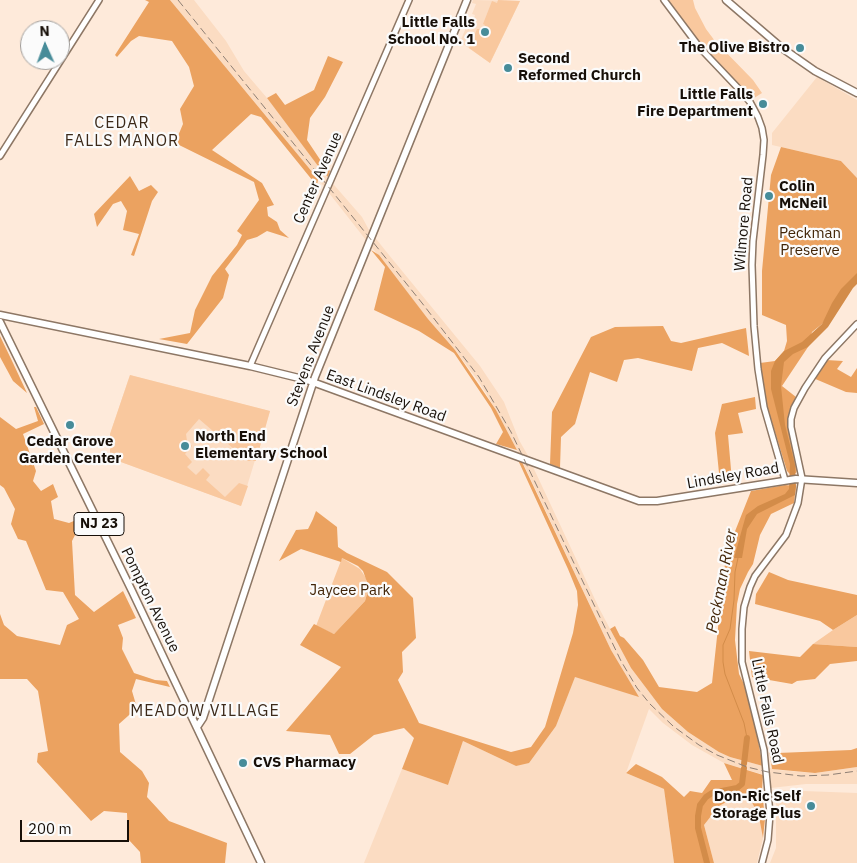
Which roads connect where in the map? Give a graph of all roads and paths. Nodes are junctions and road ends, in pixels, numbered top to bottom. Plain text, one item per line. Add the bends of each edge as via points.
1 (99, 0) edge
2 (409, 0) edge
3 (467, 0) edge
4 (664, 0) edge
5 (726, 0) edge
6 (857, 93) edge
7 (0, 156) edge
8 (0, 315) edge
9 (0, 322) edge
10 (857, 324) edge
11 (250, 366) junction
12 (313, 382) junction
13 (800, 478) junction
14 (787, 480) junction
15 (857, 482) edge
16 (668, 500) joint
17 (188, 710) junction
18 (206, 710) junction
19 (197, 727) junction
20 (261, 863) edge
21 (762, 863) edge

1 - 7 street
2 - 11 street, Center Avenue
3 - 12 main road, Stevens Avenue
4 - 14 street, Wilmore Road via 700,48 750,102 762,128 763,155 752,257 754,326 764,407
5 - 6 main road via 782,48 815,71
8 - 11 main road, East Lindsley Road
9 - 17 main road, Pompton Avenue / NJ 23
10 - 13 street, Little Falls Road via 825,358 794,408 791,419
11 - 12 main road, East Lindsley Road
12 - 16 main road, East Lindsley Road via 630,498 648,502
12 - 18 main road, Stevens Avenue
13 - 14 main road, Lindsley Road
13 - 15 main road, Lindsley Road
13 - 21 street, Little Falls Road via 798,503 786,535 761,568 744,607 742,662 759,726 770,827
14 - 16 main road, Lindsley Road
17 - 18 main road via 198,714
17 - 19 main road, Pompton Avenue / NJ 23
18 - 19 main road, Stevens Avenue
19 - 20 main road, Pompton Avenue / NJ 23

